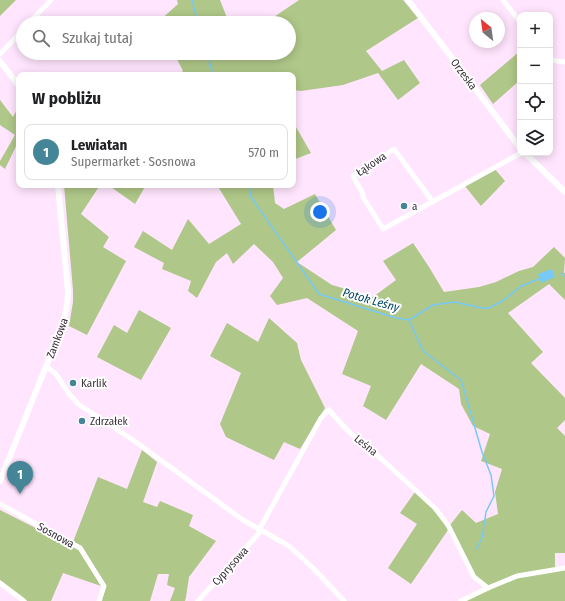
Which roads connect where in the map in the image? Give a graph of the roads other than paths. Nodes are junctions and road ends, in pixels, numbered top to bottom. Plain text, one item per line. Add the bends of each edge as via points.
1 (51, 0) edge
2 (408, 0) edge
3 (503, 0) edge
4 (36, 16) edge
5 (517, 18) edge
6 (16, 37) edge
7 (0, 54) edge
8 (553, 60) edge
9 (0, 62) edge
10 (565, 62) edge
11 (16, 82) edge
12 (517, 144) edge
13 (517, 155) edge
14 (528, 156) edge
15 (58, 188) edge
16 (565, 191) edge
17 (433, 202) junction
18 (46, 366) junction
19 (0, 481) edge
20 (0, 504) edge
21 (260, 530) junction
22 (565, 568) edge
23 (0, 583) edge
24 (488, 588) junction
25 (24, 601) edge
26 (100, 601) edge
27 (198, 601) edge
28 (344, 601) edge
29 (461, 601) edge

1 - 4 street
2 - 12 street, Orzeska
3 - 5 street
6 - 7 street
8 - 10 street
9 - 11 street
13 - 17 street, Łąkowa
14 - 16 street
15 - 18 street, Zamkowa via 68,292 64,324
17 - 17 street, Łąkowa via 394,149 353,176 383,230
18 - 19 street, Zamkowa
18 - 21 street via 56,374 68,394 78,404
20 - 26 street, Sosnowa via 80,548 104,586
21 - 24 street, Leśna via 321,418 330,410 348,431 435,508 448,525 474,577
21 - 27 street, Cyprysowa
21 - 28 street via 289,546
22 - 24 street via 517,576
23 - 25 street
24 - 29 street

